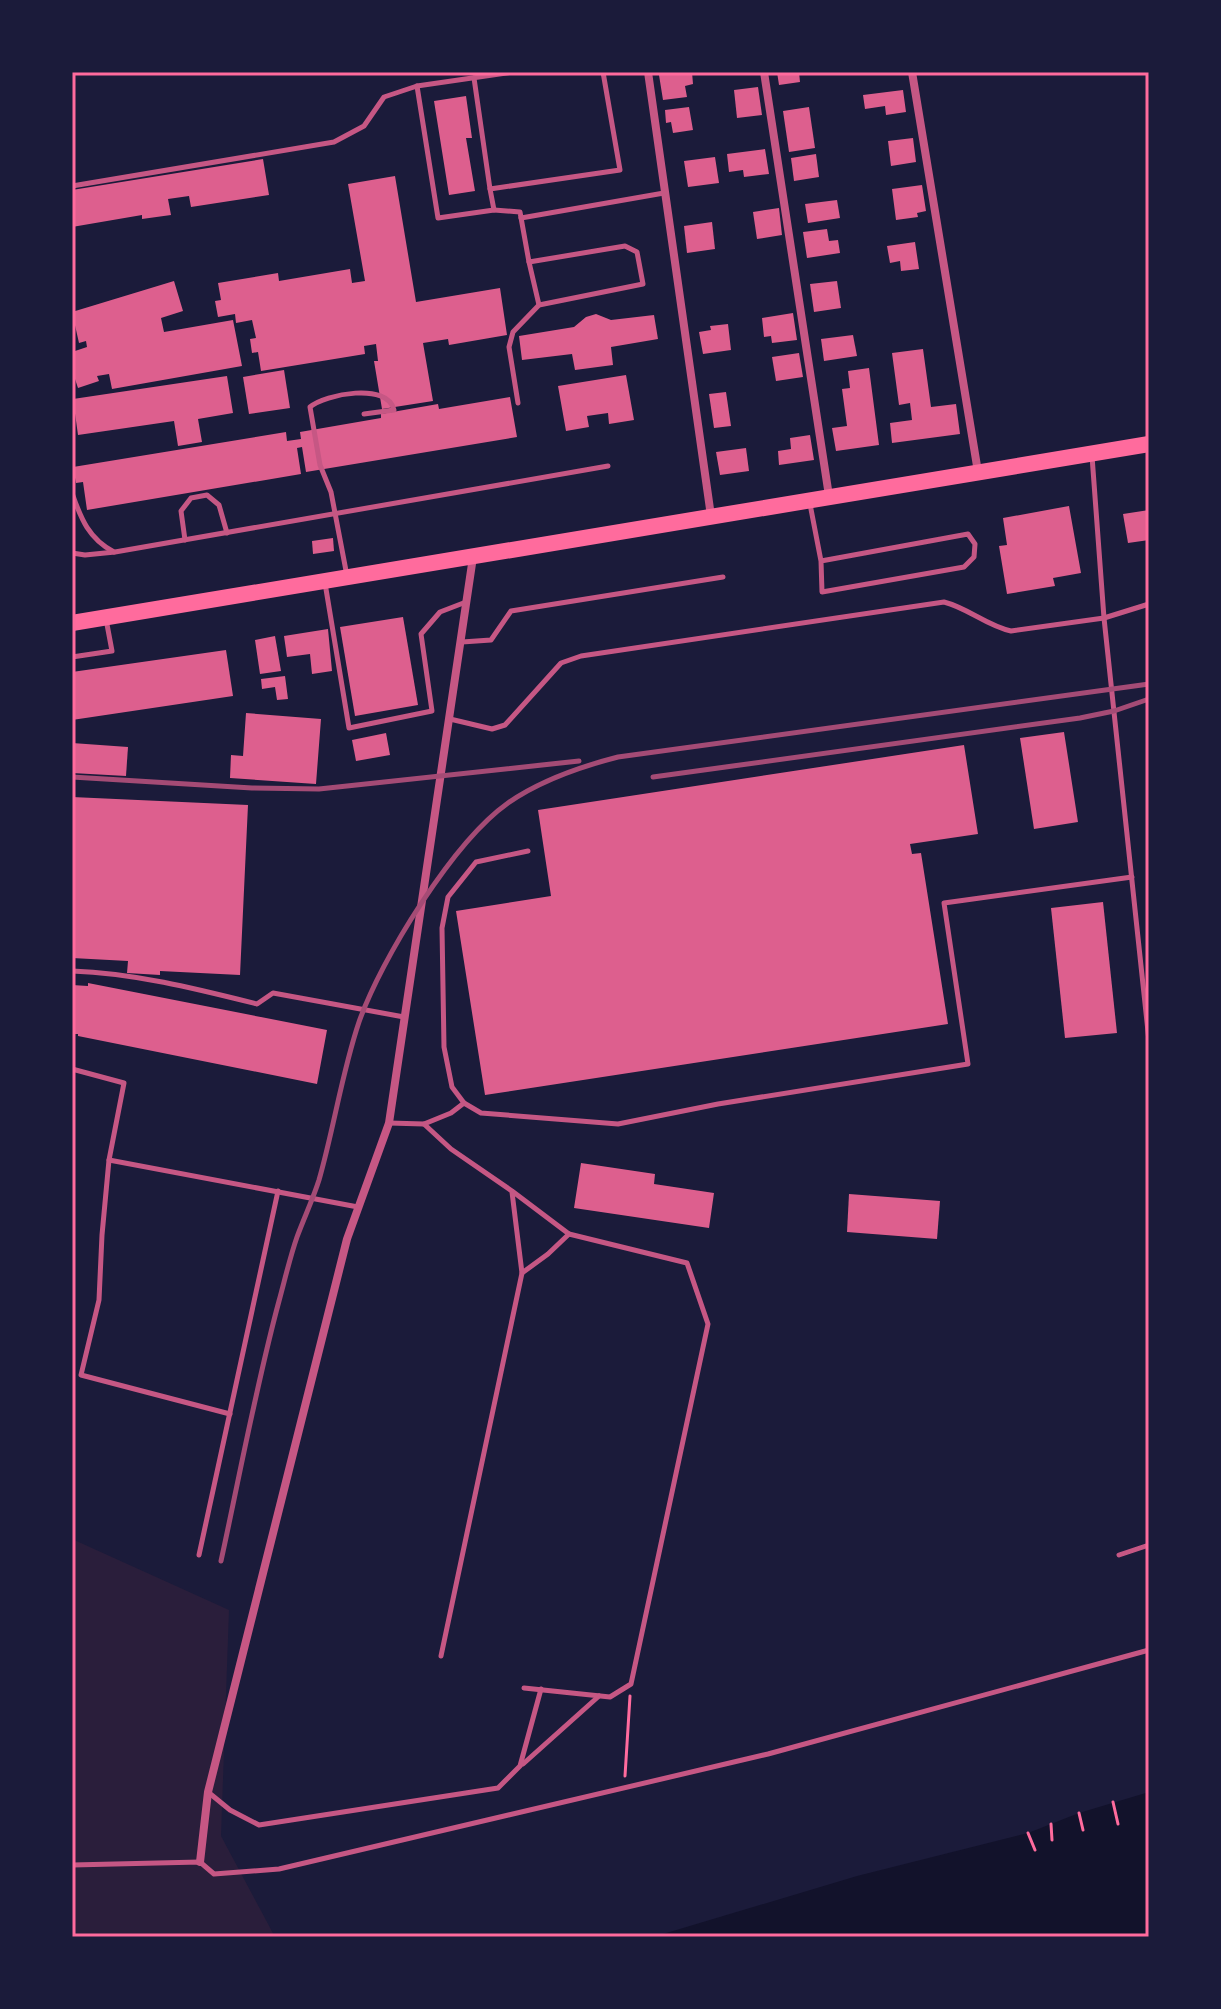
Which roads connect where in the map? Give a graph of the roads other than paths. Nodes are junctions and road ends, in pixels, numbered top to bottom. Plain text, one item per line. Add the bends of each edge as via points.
1 (513, 72) edge
2 (603, 72) edge
3 (648, 72) edge
4 (764, 72) edge
5 (912, 72) edge
6 (474, 78) junction
7 (417, 86) junction
8 (72, 186) edge
9 (490, 189) junction
10 (664, 193) junction
11 (494, 210) junction
12 (521, 218) junction
13 (529, 262) junction
14 (539, 305) junction
15 (518, 403) dead end
16 (364, 414) dead end
17 (1149, 444) edge
18 (1092, 454) junction
19 (608, 466) dead end
20 (978, 473) junction
21 (72, 493) edge
22 (829, 496) junction
23 (810, 500) junction
24 (336, 513) junction
25 (711, 516) junction
26 (227, 533) junction
27 (185, 540) junction
28 (115, 552) junction
29 (72, 553) edge
30 (473, 557) junction
31 (821, 561) junction
32 (347, 577) junction
33 (723, 577) dead end
34 (325, 581) junction
35 (467, 601) junction
36 (1149, 604) edge
37 (106, 618) junction
38 (1104, 618) junction
39 (72, 623) edge
40 (462, 642) junction
41 (72, 657) edge
42 (450, 719) junction
43 (528, 851) dead end
44 (1132, 877) junction
45 (72, 971) edge
46 (405, 1017) junction
47 (1149, 1038) edge
48 (72, 1069) edge
49 (464, 1103) junction
50 (389, 1123) junction
51 (424, 1124) junction
52 (109, 1160) junction
53 (278, 1191) junction
54 (512, 1191) junction
55 (358, 1207) junction
56 (569, 1234) junction
57 (522, 1273) junction
58 (230, 1414) junction
59 (1149, 1545) edge
60 (199, 1555) dead end
61 (1119, 1555) dead end
62 (1149, 1650) edge
63 (441, 1656) dead end
64 (524, 1688) dead end
65 (541, 1689) junction
66 (599, 1695) junction
67 (520, 1766) junction
68 (208, 1792) junction
69 (200, 1862) junction
70 (72, 1865) edge

1 - 6 lane
2 - 9 lane via 620,170
3 - 10 street
4 - 22 street
5 - 20 street
6 - 7 lane
6 - 9 lane
7 - 8 lane via 384,97 364,126 334,142
7 - 11 lane via 438,218
9 - 11 lane
10 - 12 lane
10 - 25 street
11 - 12 lane via 520,212
12 - 13 lane
13 - 14 lane
13 - 14 lane via 625,246 637,252 643,284
14 - 15 lane via 513,332 509,347
16 - 24 lane via 394,410 388,398 376,393 319,399 310,407 320,465
17 - 18 main road
18 - 20 main road
18 - 38 lane
19 - 24 lane
20 - 22 main road
21 - 28 lane via 87,531
22 - 23 main road
23 - 25 main road
23 - 31 lane
24 - 26 lane
24 - 32 lane
25 - 30 main road
26 - 27 lane
26 - 27 lane via 219,505 207,495 191,498 181,511
27 - 28 lane
28 - 29 lane
30 - 32 main road
30 - 35 street
31 - 31 lane via 822,592 964,567 974,557 975,544 968,534
32 - 34 main road
33 - 40 lane via 511,611 491,640
34 - 35 lane via 349,728 432,711 421,634 440,612
34 - 37 main road
35 - 40 street
36 - 38 lane
37 - 39 main road
37 - 41 lane via 112,651
38 - 42 lane via 1011,631 944,602 581,656 561,663 505,725 492,729
38 - 44 lane
40 - 42 street
42 - 46 street
43 - 49 lane via 476,862 448,897 442,928 444,1047 452,1087
44 - 47 lane
44 - 49 lane via 944,903 968,1064 618,1124 481,1113
45 - 46 lane via 257,1004 273,993
46 - 50 street
48 - 52 lane via 124,1083
49 - 51 lane
50 - 51 lane
50 - 55 street
51 - 54 lane
52 - 53 lane
52 - 58 lane via 99,1300 81,1375
53 - 55 lane
53 - 58 lane
54 - 56 lane
54 - 57 lane
55 - 68 street
56 - 57 lane
56 - 66 lane via 687,1263 708,1324 631,1684 610,1697
57 - 63 lane
58 - 60 lane
59 - 61 lane
62 - 69 lane via 768,1754 279,1869 214,1874
64 - 65 lane
65 - 66 lane
65 - 67 lane
66 - 67 lane
67 - 68 lane via 498,1788 259,1825
68 - 69 street
69 - 70 lane

